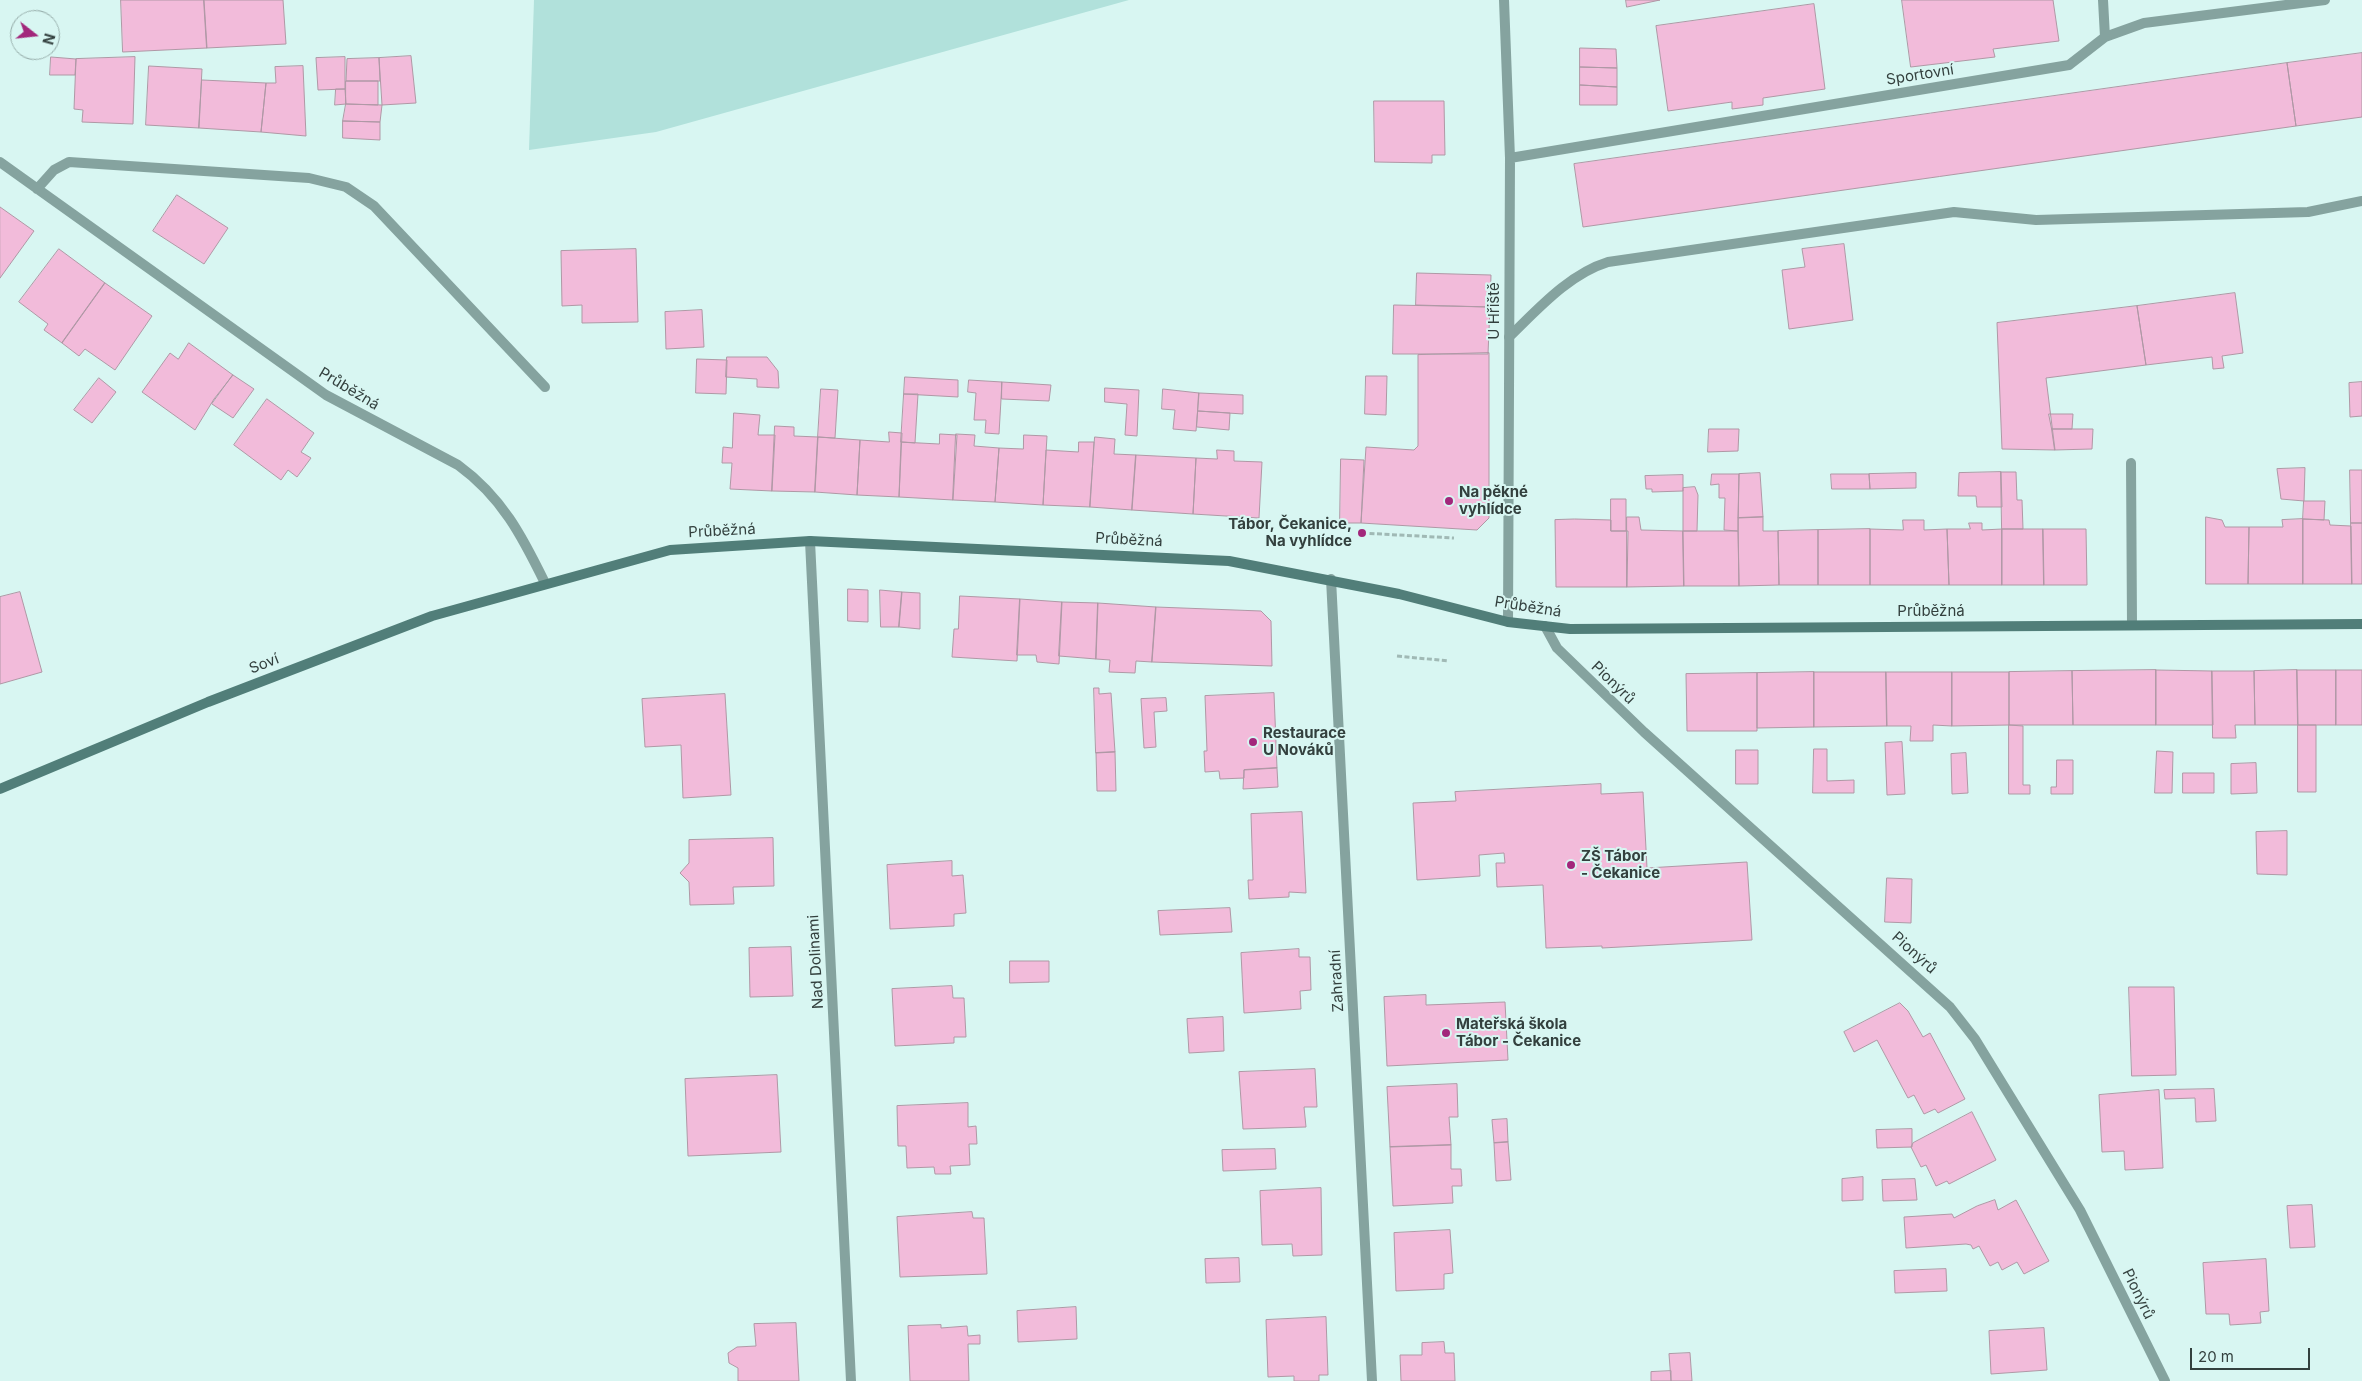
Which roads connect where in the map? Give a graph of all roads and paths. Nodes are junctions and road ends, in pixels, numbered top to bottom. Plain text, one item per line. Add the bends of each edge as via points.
1 (1504, 0) edge
2 (2103, 0) edge
3 (2325, 0) edge
4 (2105, 37) junction
5 (1510, 158) junction
6 (0, 162) edge
7 (37, 189) junction
8 (2362, 201) edge
9 (1509, 336) junction
10 (545, 387) dead end
11 (2131, 463) dead end
12 (1362, 533) dead end
13 (1454, 538) dead end
14 (810, 541) junction
15 (1331, 580) junction
16 (544, 583) junction
17 (1508, 622) junction
18 (2362, 624) edge
19 (2132, 625) junction
20 (1545, 626) junction
21 (1397, 656) dead end
22 (1448, 661) dead end
23 (0, 789) edge
24 (851, 1381) edge
25 (1372, 1381) edge
26 (2165, 1381) edge

1 - 5 street, U Hřiště
2 - 4 street
3 - 4 street, Sportovní via 2144,23
4 - 5 street, Sportovní via 2070,65
5 - 9 street, U Hřiště
6 - 7 street, Průběžná
7 - 10 street via 54,170 69,162 309,178 346,187 374,206
7 - 16 street, Průběžná via 326,395 458,465 476,478 513,521
8 - 9 street via 2308,212 2056,219 2018,219 1954,212 1608,262 1577,277 1544,302
9 - 17 street, U Hřiště
11 - 19 street
12 - 13 path
14 - 15 main road, Průběžná via 1229,562
14 - 16 main road, Průběžná via 670,550
14 - 24 street, Nad Dolinami
15 - 17 main road, Průběžná
15 - 25 street, Zahradní
16 - 23 main road, Soví via 432,616 208,702
17 - 20 main road, Průběžná
18 - 19 main road, Průběžná
19 - 20 main road, Průběžná via 1570,629
20 - 26 street, Pionýrů via 1557,648 1630,720 1950,1006 1975,1039 2080,1210
21 - 22 path

